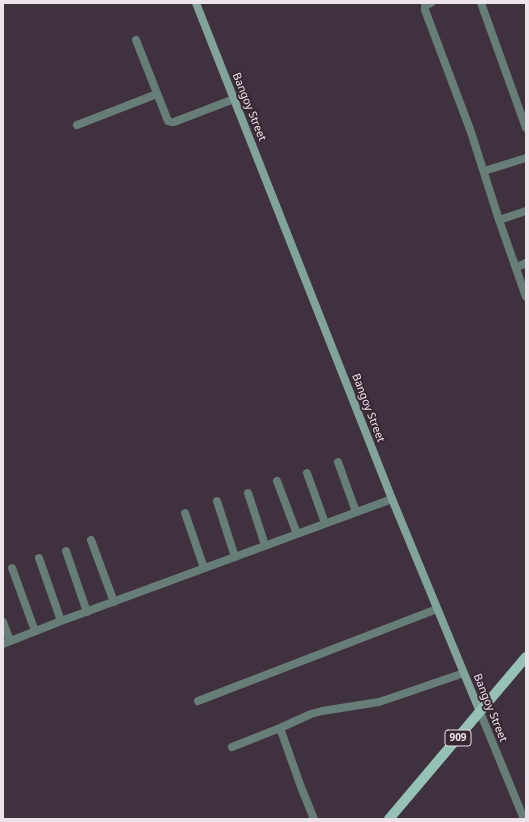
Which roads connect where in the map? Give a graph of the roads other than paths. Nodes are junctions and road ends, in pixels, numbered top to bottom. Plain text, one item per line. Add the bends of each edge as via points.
1 (196, 3) edge
2 (431, 3) edge
3 (481, 3) edge
4 (136, 40) dead end
5 (158, 94) junction
6 (234, 99) junction
7 (524, 114) edge
8 (77, 125) dead end
9 (526, 128) edge
10 (526, 158) edge
11 (484, 171) junction
12 (526, 210) edge
13 (499, 220) junction
14 (526, 263) edge
15 (516, 267) junction
16 (526, 297) edge
17 (338, 462) dead end
18 (307, 473) dead end
19 (277, 481) dead end
20 (248, 493) dead end
21 (392, 499) junction
22 (217, 502) dead end
23 (356, 512) junction
24 (185, 513) dead end
25 (325, 523) junction
26 (297, 534) junction
27 (91, 540) dead end
28 (265, 545) junction
29 (66, 551) dead end
30 (235, 557) junction
31 (39, 558) dead end
32 (12, 568) dead end
33 (204, 568) junction
34 (114, 602) junction
35 (437, 609) junction
36 (87, 612) junction
37 (61, 621) junction
38 (3, 622) edge
39 (35, 631) junction
40 (7, 642) edge
41 (526, 657) edge
42 (464, 672) junction
43 (198, 701) dead end
44 (480, 712) junction
45 (280, 728) junction
46 (232, 747) dead end
47 (314, 819) edge
48 (389, 819) edge
49 (524, 819) edge

1 - 6 main road, Bangoy Street
2 - 11 street via 425,6 424,10
3 - 7 street
4 - 5 street
5 - 6 street via 171,122
5 - 8 street
6 - 21 main road, Bangoy Street
7 - 9 street
10 - 11 street
11 - 13 street
12 - 13 street
13 - 15 street
14 - 15 street
15 - 16 street
17 - 23 street
18 - 25 street
19 - 26 street
20 - 28 street
21 - 23 street
21 - 35 main road, Bangoy Street
22 - 30 street
23 - 25 street
24 - 33 street
25 - 26 street
26 - 28 street
27 - 34 street
28 - 30 street
29 - 36 street
30 - 33 street
31 - 37 street
32 - 39 street
33 - 34 street
34 - 36 street
35 - 42 main road, Bangoy Street
35 - 43 street
36 - 37 street
37 - 39 street
38 - 40 street
39 - 40 street
41 - 44 main road, 909
42 - 44 main road, Bangoy Street
42 - 45 street via 379,702 311,714
44 - 48 main road, 909
44 - 49 street, Bangoy Street
45 - 46 street
45 - 47 street

